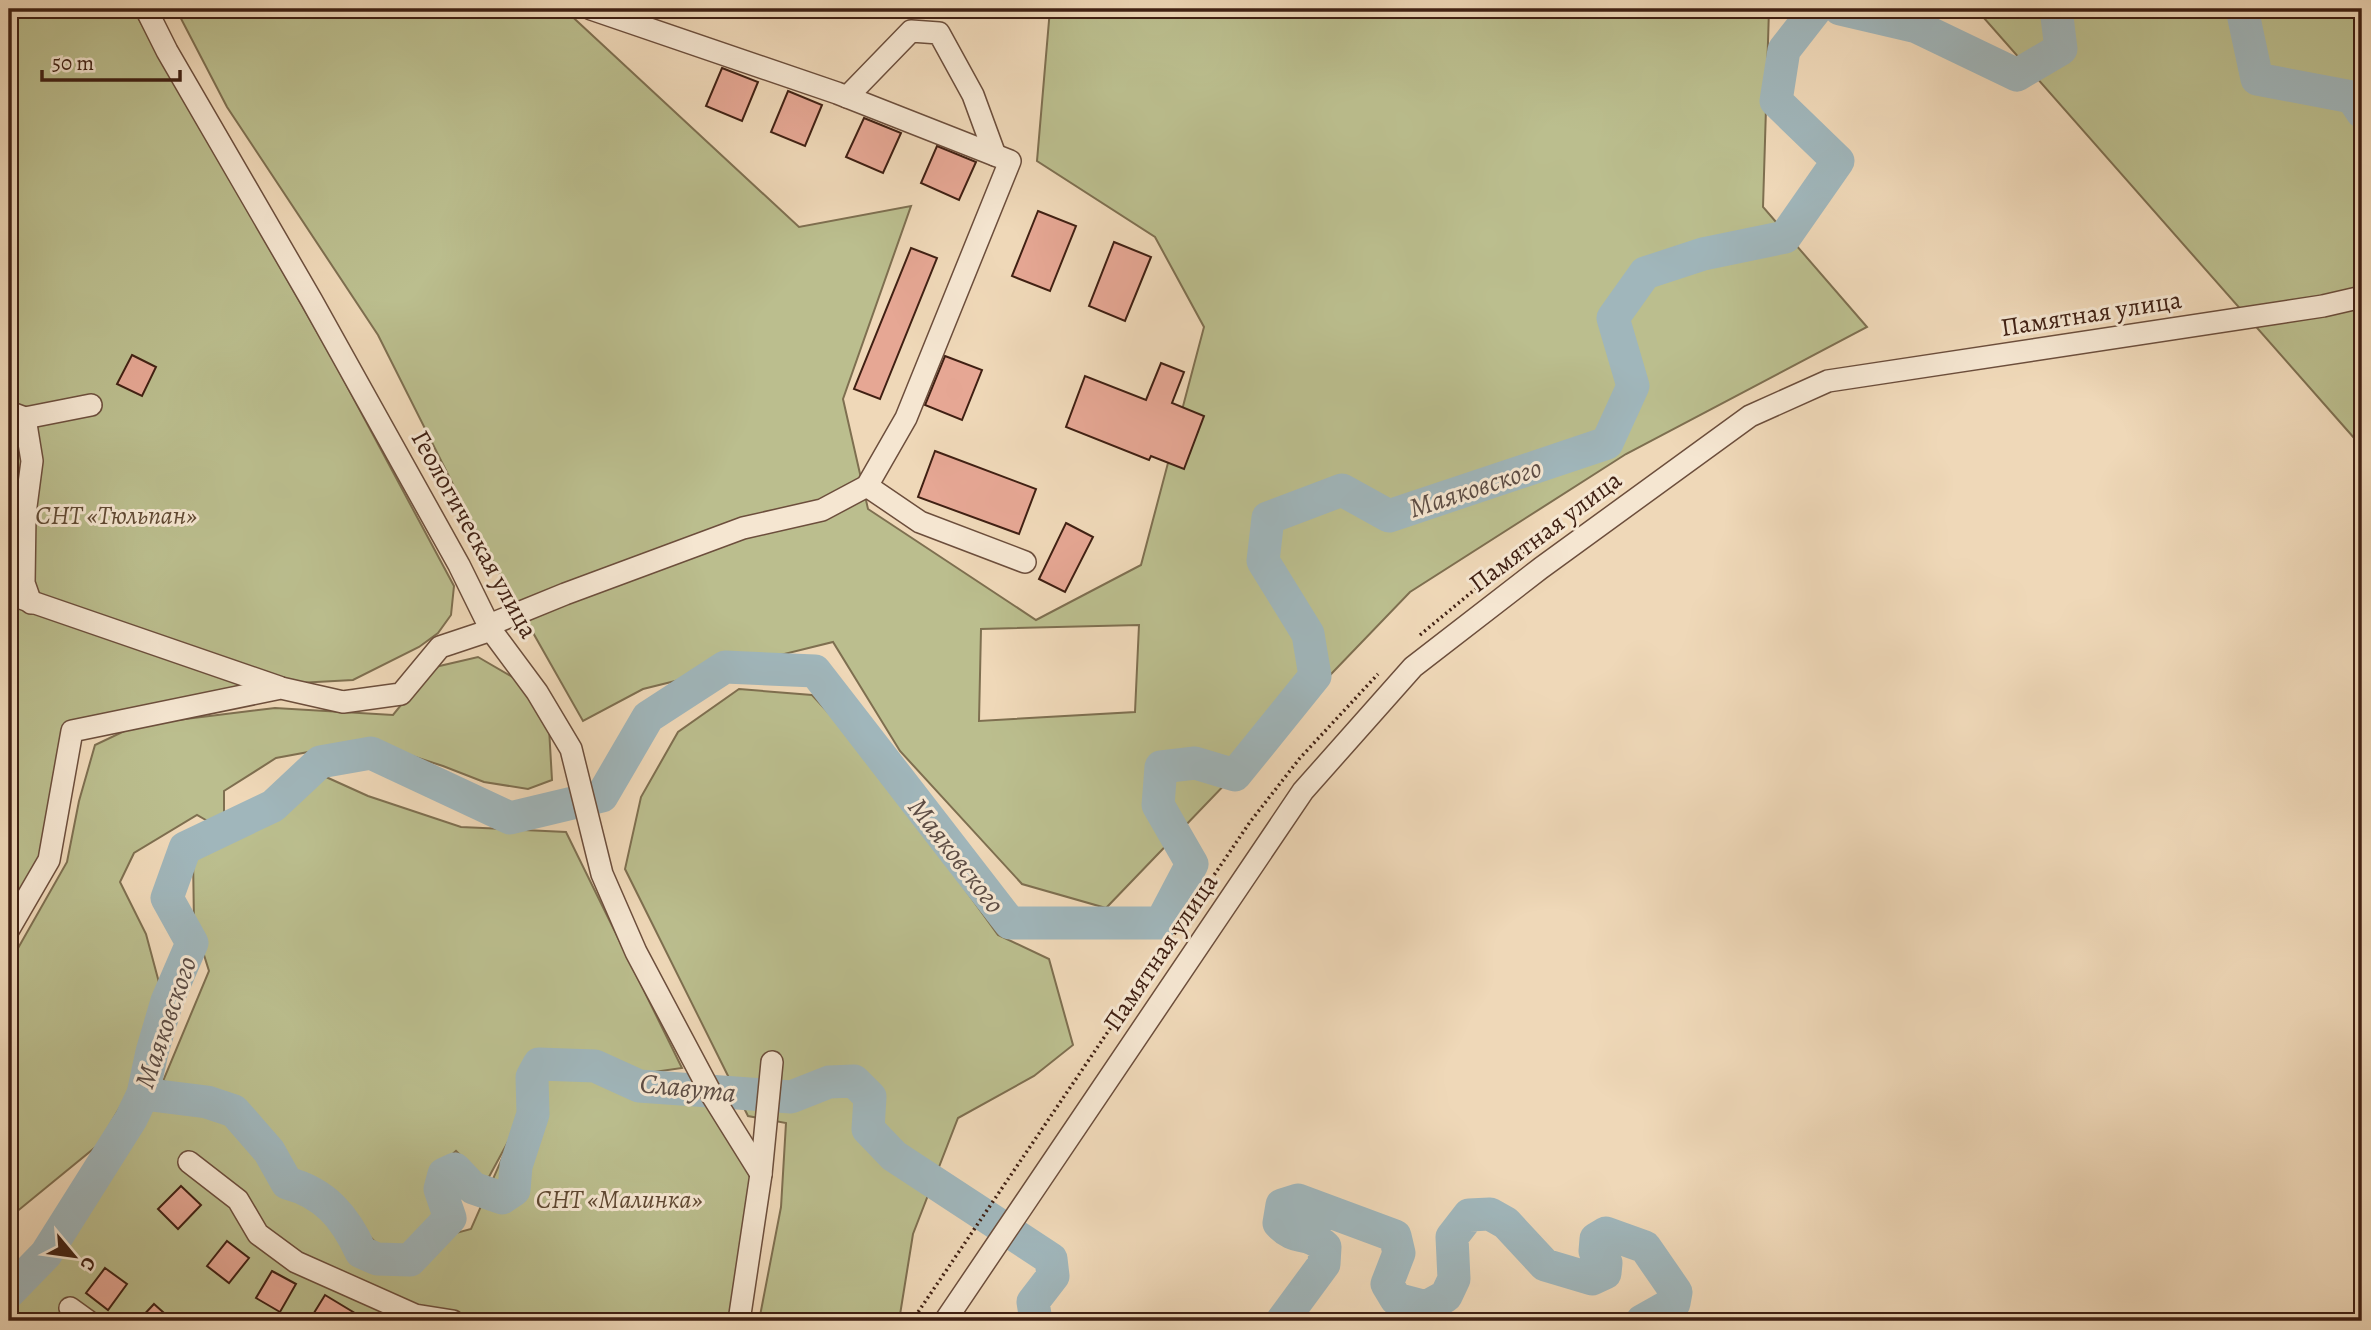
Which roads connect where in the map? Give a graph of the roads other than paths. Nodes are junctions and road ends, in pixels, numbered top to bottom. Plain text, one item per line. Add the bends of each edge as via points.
1 (146, 9) edge
2 (591, 9) edge
3 (847, 97) junction
4 (1003, 158) junction
5 (2362, 297) edge
6 (91, 405) dead end
7 (17, 415) edge
8 (867, 486) junction
9 (1025, 562) dead end
10 (9, 594) edge
11 (31, 603) junction
12 (490, 627) junction
13 (281, 688) junction
14 (9, 929) edge
15 (772, 1062) dead end
16 (189, 1162) dead end
17 (761, 1174) junction
18 (69, 1308) dead end
19 (88, 1321) edge
20 (453, 1321) edge
21 (739, 1321) edge
22 (945, 1321) edge

1 - 12 street, Геологическая улица
2 - 3 street
3 - 4 street
3 - 4 street via 911,31 939,33
4 - 8 street via 906,418
5 - 22 street, Памятная улица via 1828,381 1750,415 1413,667 1303,790
6 - 7 street
7 - 11 street via 32,461 25,514 24,583
8 - 9 street via 919,522
8 - 12 street via 822,510 743,528
10 - 11 street
11 - 13 street
12 - 13 street via 440,647 401,694 343,702
12 - 17 street, Геологическая улица via 537,692 570,749 602,874 636,952 713,1097
13 - 14 street via 72,732 49,860
15 - 17 street
16 - 20 street via 238,1200 258,1234 296,1262 415,1315
17 - 21 street
18 - 19 street

